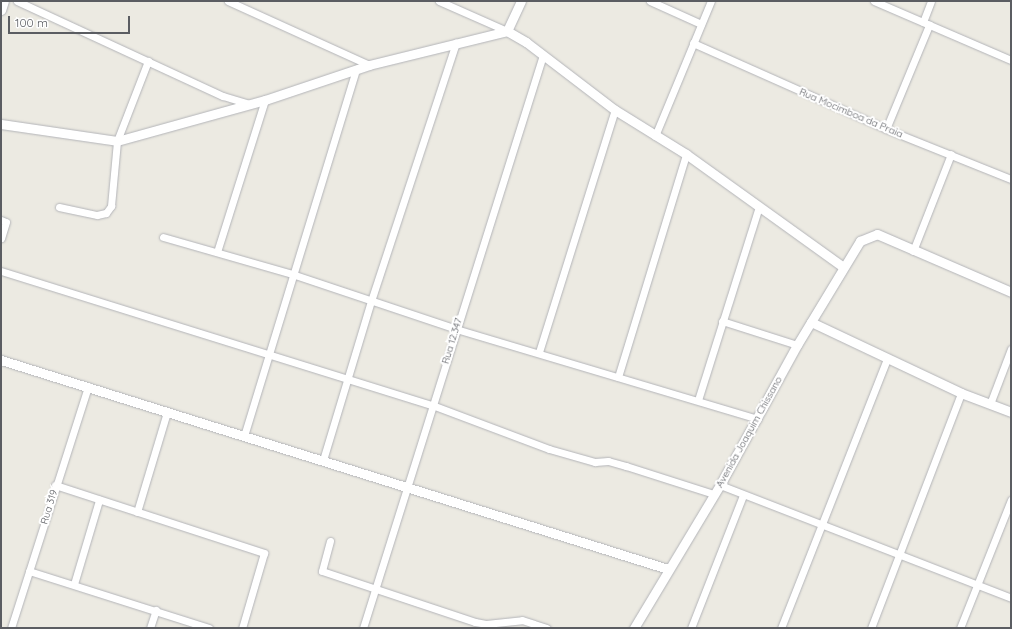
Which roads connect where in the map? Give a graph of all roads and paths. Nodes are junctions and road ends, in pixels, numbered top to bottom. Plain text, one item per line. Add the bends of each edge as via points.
1 (4, 1) edge
2 (16, 1) edge
3 (228, 1) edge
4 (439, 1) edge
5 (521, 1) edge
6 (650, 1) edge
7 (711, 1) edge
8 (874, 1) edge
9 (931, 1) edge
10 (1, 10) edge
11 (701, 24) junction
12 (926, 24) junction
13 (507, 31) junction
14 (456, 43) junction
15 (693, 44) junction
16 (543, 55) junction
17 (1011, 60) edge
18 (148, 61) junction
19 (369, 65) junction
20 (356, 69) junction
21 (265, 100) junction
22 (250, 104) junction
23 (615, 110) junction
24 (1, 124) edge
25 (886, 129) junction
26 (655, 136) junction
27 (117, 141) junction
28 (686, 154) junction
29 (951, 154) junction
30 (1011, 178) edge
31 (59, 207) dead end
32 (759, 207) junction
33 (1, 220) edge
34 (163, 236) dead end
35 (1, 238) edge
36 (913, 251) junction
37 (217, 252) junction
38 (843, 267) junction
39 (1, 271) edge
40 (292, 274) junction
41 (1011, 292) edge
42 (371, 301) junction
43 (722, 321) junction
44 (810, 322) junction
45 (456, 329) junction
46 (797, 345) junction
47 (1011, 349) edge
48 (539, 352) junction
49 (268, 354) junction
50 (888, 359) junction
51 (1, 360) edge
52 (618, 377) junction
53 (348, 379) junction
54 (88, 386) junction
55 (961, 393) junction
56 (698, 400) junction
57 (990, 404) junction
58 (432, 405) junction
59 (168, 412) junction
60 (1011, 412) edge
61 (758, 418) junction
62 (244, 436) junction
63 (322, 460) junction
64 (55, 485) junction
65 (720, 485) junction
66 (406, 488) junction
67 (714, 494) junction
68 (743, 495) junction
69 (100, 500) junction
70 (1011, 500) edge
71 (137, 512) junction
72 (822, 524) junction
73 (330, 541) dead end
74 (898, 556) junction
75 (668, 569) junction
76 (29, 571) junction
77 (74, 584) junction
78 (976, 585) junction
79 (376, 587) junction
80 (1011, 598) edge
81 (156, 610) junction
82 (11, 628) edge
83 (150, 628) edge
84 (209, 628) edge
85 (242, 628) edge
86 (363, 628) edge
87 (547, 628) edge
88 (634, 628) edge
89 (691, 628) edge
90 (781, 628) edge
91 (871, 628) edge
92 (960, 628) edge

1 - 10 street
2 - 18 street
3 - 19 street
4 - 13 street
5 - 13 street
6 - 11 street
7 - 11 street
8 - 12 street
9 - 12 street
11 - 15 street
12 - 17 street
12 - 25 street
13 - 14 street
13 - 16 street
14 - 19 street
14 - 42 street
15 - 25 street, Rua Mocimboa da Praia
15 - 26 street
16 - 23 street
16 - 45 street, Rua 12.347
18 - 22 street via 223,96
18 - 27 street
19 - 20 street
20 - 21 street
20 - 40 street
21 - 22 street
21 - 37 street
22 - 27 street
23 - 26 street
23 - 48 street
24 - 27 street
25 - 29 street, Rua Mocimboa da Praia
26 - 28 street
27 - 31 street via 111,206 106,213 97,215
28 - 32 street
28 - 52 street
29 - 30 street, Rua Mocimboa da Praia
29 - 36 street
32 - 38 street
32 - 43 street
33 - 35 street via 6,222
34 - 37 street
36 - 38 street, Avenida Joaquim Chissano via 877,234 860,241
36 - 41 street
37 - 40 street
38 - 44 street, Avenida Joaquim Chissano
39 - 49 street
40 - 42 street
40 - 49 street
42 - 45 street
42 - 53 street
43 - 46 street
43 - 56 street
44 - 46 street, Avenida Joaquim Chissano
44 - 50 street
45 - 48 street
45 - 58 street, Rua 12.347
46 - 61 street, Avenida Joaquim Chissano
47 - 57 street
48 - 52 street
49 - 53 street
49 - 62 street
50 - 55 street
50 - 72 street
51 - 54 street
52 - 56 street
53 - 58 street
53 - 63 street
54 - 59 street
54 - 64 street, Rua 319
55 - 57 street
55 - 74 street
56 - 61 street
57 - 60 street
58 - 66 street, Rua 12.347
58 - 67 street via 549,449 595,462 626,466
59 - 62 street
59 - 71 street
61 - 65 street, Avenida Joaquim Chissano
62 - 63 street
63 - 66 street
64 - 69 street
64 - 76 street, Rua 319
65 - 67 street, Avenida Joaquim Chissano
65 - 68 street
66 - 75 street
66 - 79 street, Rua 12.347
67 - 75 street, Avenida Joaquim Chissano
68 - 72 street
68 - 89 street
69 - 71 street
69 - 77 street
70 - 78 street
71 - 85 street via 264,553
72 - 74 street
72 - 90 street
73 - 79 street via 322,571
74 - 78 street
74 - 91 street
75 - 88 street, Avenida Joaquim Chissano
76 - 77 street
76 - 82 street, Rua 319
77 - 81 street
78 - 80 street
78 - 92 street
79 - 86 street, Rua 12.347
79 - 87 street via 475,622 486,624 522,620
81 - 83 street
81 - 84 street

